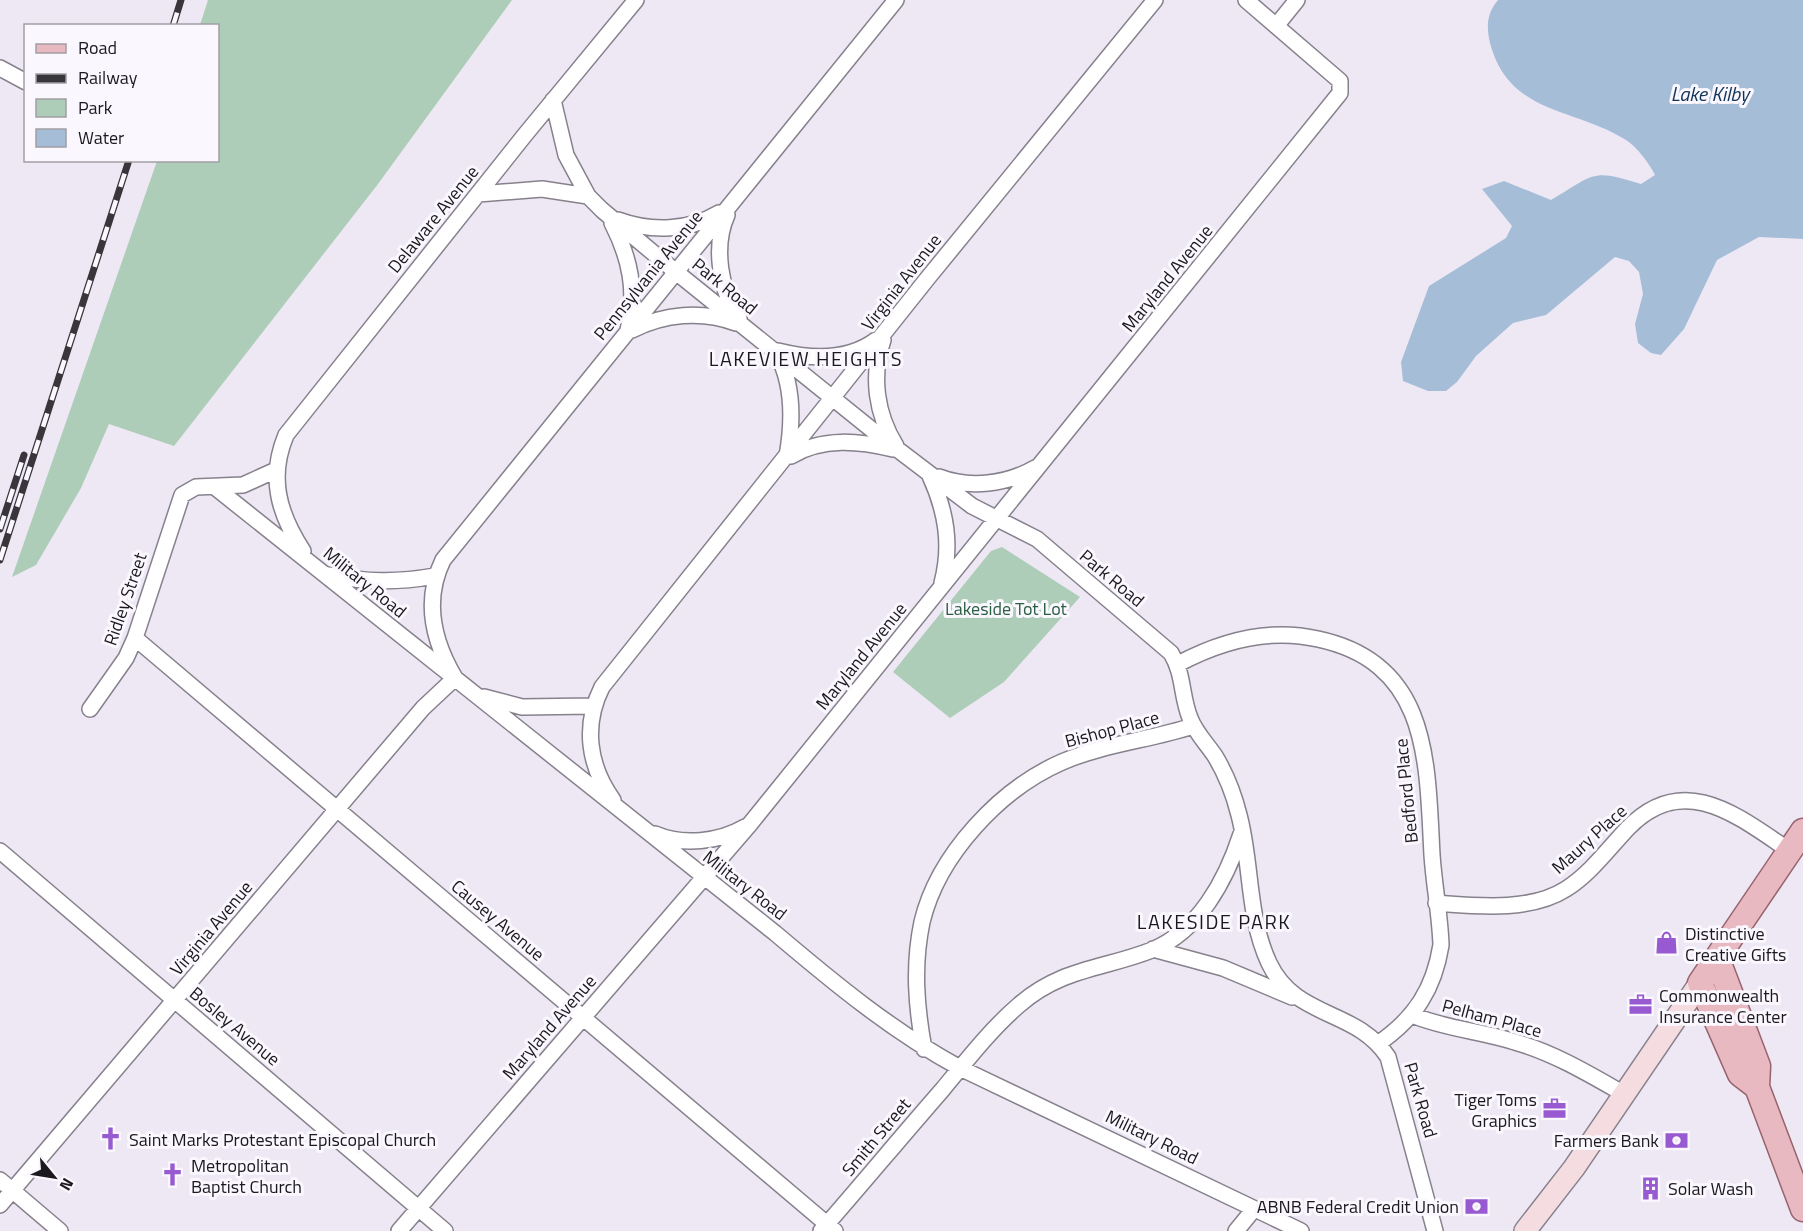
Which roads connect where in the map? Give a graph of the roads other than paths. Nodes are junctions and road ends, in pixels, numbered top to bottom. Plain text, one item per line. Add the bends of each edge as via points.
1 (636, 0) edge
2 (896, 0) edge
3 (1155, 0) edge
4 (1246, 0) edge
5 (1297, 0) edge
6 (1276, 26) junction
7 (0, 68) edge
8 (24, 81) edge
9 (553, 100) junction
10 (478, 194) junction
11 (588, 196) junction
12 (733, 201) junction
13 (609, 217) junction
14 (676, 272) junction
15 (744, 326) junction
16 (886, 332) junction
17 (627, 333) junction
18 (775, 351) junction
19 (834, 399) junction
20 (900, 451) junction
21 (786, 459) junction
22 (1042, 463) junction
23 (276, 470) junction
24 (928, 473) junction
25 (216, 488) junction
26 (997, 519) junction
27 (311, 564) junction
28 (325, 575) junction
29 (435, 576) junction
30 (940, 589) junction
31 (135, 638) junction
32 (1178, 664) junction
33 (455, 678) junction
34 (472, 692) junction
35 (593, 706) junction
36 (90, 709) dead end
37 (1193, 726) junction
38 (338, 809) junction
39 (621, 811) junction
40 (750, 824) junction
41 (642, 827) junction
42 (1242, 829) junction
43 (1796, 841) edge
44 (0, 851) edge
45 (704, 877) junction
46 (1436, 903) junction
47 (1153, 950) junction
48 (1717, 958) junction
49 (1700, 983) junction
50 (1300, 1000) junction
51 (174, 1001) junction
52 (1413, 1015) junction
53 (583, 1017) junction
54 (1379, 1042) junction
55 (924, 1049) junction
56 (960, 1068) junction
57 (1757, 1088) junction
58 (1624, 1094) junction
59 (0, 1180) edge
60 (12, 1191) junction
61 (0, 1205) edge
62 (418, 1208) junction
63 (1254, 1209) junction
64 (1803, 1209) edge
65 (828, 1229) edge
66 (60, 1231) edge
67 (399, 1231) edge
68 (445, 1231) edge
69 (1236, 1231) edge
70 (1301, 1231) edge
71 (1435, 1231) edge
72 (1526, 1231) edge

1 - 9 street, Delaware Avenue
2 - 12 street, Pennsylvania Avenue
3 - 16 street, Virginia Avenue
4 - 6 street
5 - 6 street
6 - 22 street, Maryland Avenue via 1340,81 1340,93
7 - 8 street
9 - 10 street, Delaware Avenue
9 - 11 street, Park Road via 566,155
10 - 11 street via 542,189
10 - 23 street, Delaware Avenue via 286,435
11 - 13 street, Park Road
12 - 13 street via 705,220 670,228 647,227
12 - 14 street, Pennsylvania Avenue
12 - 15 street via 724,221 720,250 727,295
13 - 14 street, Park Road
13 - 17 street via 621,239 633,289
14 - 15 street, Park Road
14 - 17 street, Pennsylvania Avenue
15 - 17 street via 688,315 666,317
15 - 18 street, Park Road
16 - 18 street via 858,350 840,355 796,356
16 - 19 street, Virginia Avenue
16 - 20 street via 879,351 877,391 887,428
17 - 29 street, Pennsylvania Avenue via 443,560
18 - 19 street, Park Road
18 - 21 street via 786,375 790,398 791,436
19 - 20 street, Park Road
19 - 21 street, Virginia Avenue
20 - 21 street via 875,445 827,443
20 - 24 street, Park Road
21 - 35 street, Virginia Avenue via 602,687
22 - 24 street via 1021,475 985,484 956,482
22 - 26 street, Maryland Avenue
23 - 25 street via 243,485
23 - 27 street via 285,519
24 - 26 street, Park Road via 972,506
24 - 30 street via 945,515 948,537
25 - 27 street, Military Road
25 - 31 street, Ridley Street via 196,487 182,495
26 - 30 street, Maryland Avenue
26 - 32 street, Park Road via 1036,539 1171,653
27 - 28 street, Military Road
28 - 29 street via 372,583
28 - 33 street, Military Road
29 - 33 street via 431,604 434,631
30 - 40 street, Maryland Avenue
31 - 36 street, Ridley Street via 126,658
31 - 38 street, Causey Avenue
32 - 37 street, Park Road
32 - 46 street, Bedford Place via 1243,639 1306,636 1354,650 1392,677 1420,733
33 - 34 street, Military Road
33 - 38 street, Virginia Avenue via 423,708
34 - 35 street via 522,707
34 - 39 street, Military Road
35 - 39 street via 589,723 594,760 610,797
37 - 42 street, Park Road via 1228,781
37 - 55 street, Bishop Place via 1113,745 1060,763 1008,795 981,820 945,870 923,921 915,982
38 - 51 street, Virginia Avenue
38 - 53 street, Causey Avenue
39 - 41 street, Military Road
40 - 41 street via 730,834 696,841 677,840
40 - 45 street, Maryland Avenue
41 - 45 street, Military Road
42 - 47 street via 1234,855 1207,904 1173,939
42 - 50 street, Park Road via 1251,896 1265,952 1279,980
43 - 46 street, Maury Place via 1729,811 1701,801 1685,801 1648,813 1580,878 1552,895 1507,904
43 - 48 main road
44 - 51 street, Bosley Avenue
45 - 53 street, Maryland Avenue
45 - 55 street, Military Road via 850,996
46 - 52 street, Bedford Place via 1441,945 1437,968
47 - 50 street via 1223,968
47 - 56 street, Smith Street via 1091,966 1040,989 1004,1018
48 - 49 main road
48 - 57 main road via 1758,1066
49 - 57 main road via 1740,1074
49 - 58 main road
50 - 54 street, Park Road via 1362,1028
51 - 60 street, Virginia Avenue
51 - 62 street, Bosley Avenue
52 - 54 street, Bedford Place
52 - 58 street, Pelham Place via 1435,1025 1516,1042
53 - 62 street, Maryland Avenue
53 - 65 street, Causey Avenue
54 - 71 street, Park Road via 1391,1062
55 - 56 street, Military Road
56 - 63 street, Military Road
56 - 65 street, Smith Street
57 - 64 main road
58 - 72 main road
59 - 60 street
60 - 61 street, Virginia Avenue
60 - 66 street
62 - 67 street, Maryland Avenue
62 - 68 street, Bosley Avenue
63 - 69 street
63 - 70 street, Military Road

